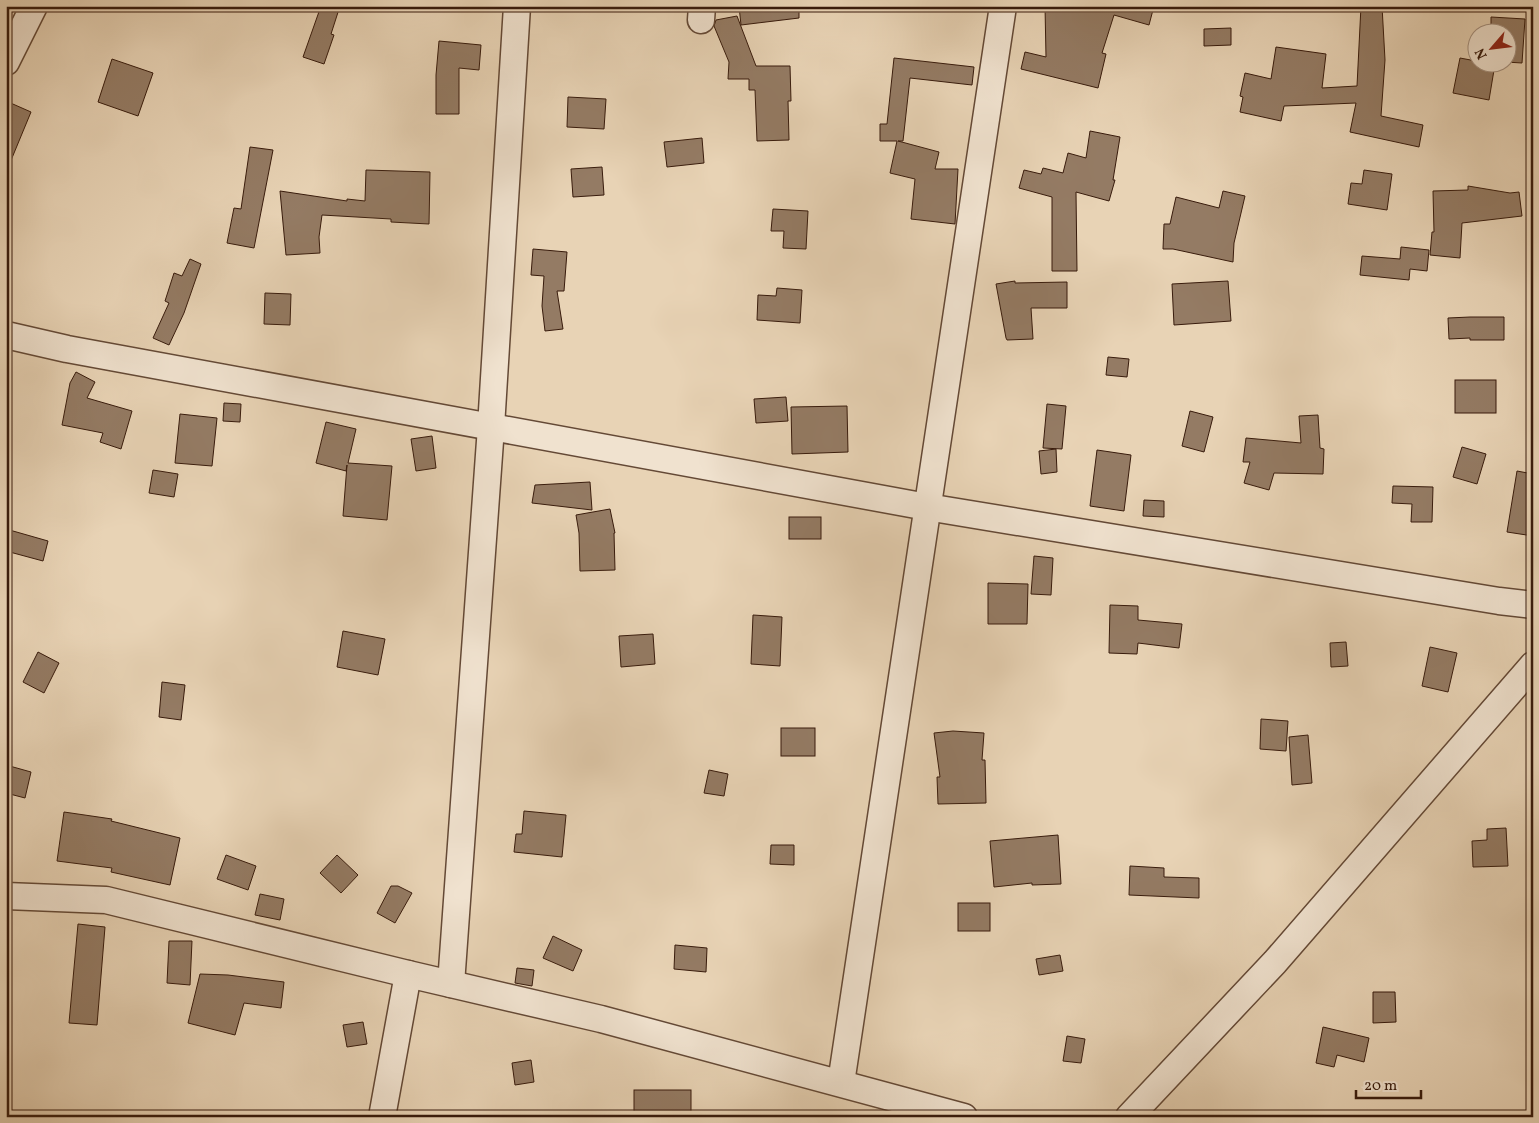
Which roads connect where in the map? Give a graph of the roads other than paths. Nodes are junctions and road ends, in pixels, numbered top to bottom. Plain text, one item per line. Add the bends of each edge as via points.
1 (34, 6) edge
2 (517, 6) edge
3 (1003, 6) edge
4 (6, 62) edge
5 (6, 335) edge
6 (491, 428) junction
7 (928, 507) junction
8 (1533, 605) edge
9 (1533, 665) edge
10 (6, 896) edge
11 (408, 974) junction
12 (451, 984) junction
13 (841, 1084) junction
14 (382, 1117) edge
15 (964, 1117) edge
16 (1129, 1117) edge

1 - 4 street
2 - 6 street
3 - 7 street
5 - 6 street
6 - 7 street
6 - 12 street
7 - 8 street
7 - 13 street
9 - 16 street via 1275,962
10 - 11 street via 106,900
11 - 12 street
11 - 14 street
12 - 13 street via 601,1018
13 - 15 street

